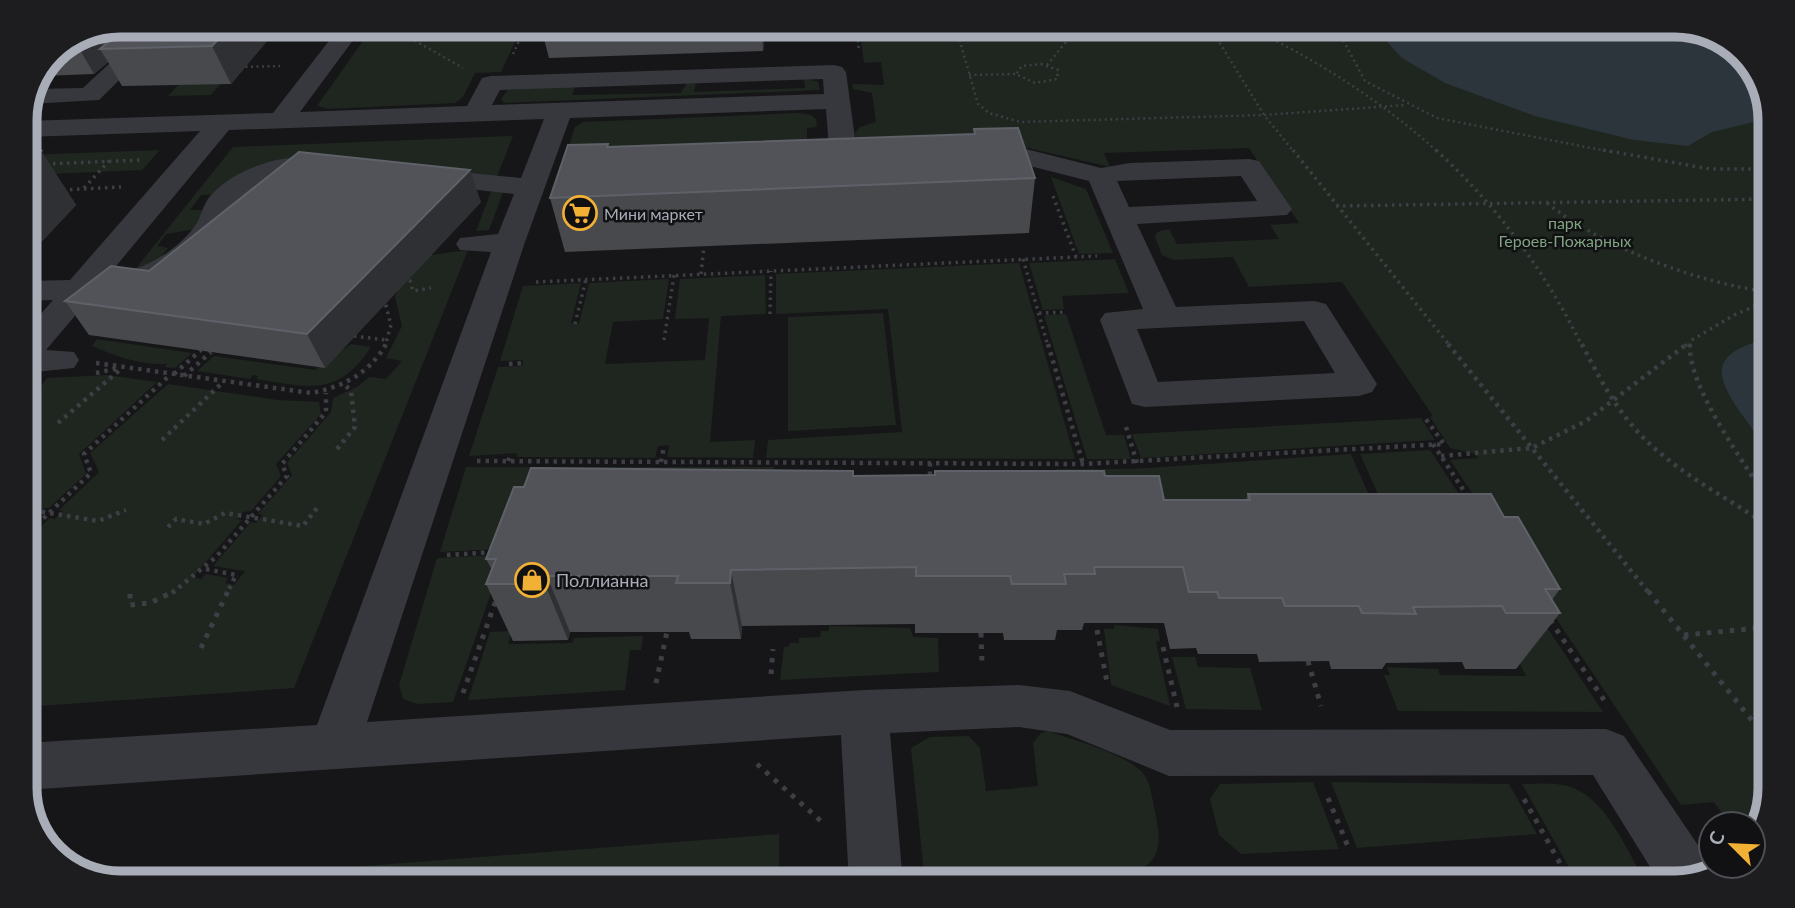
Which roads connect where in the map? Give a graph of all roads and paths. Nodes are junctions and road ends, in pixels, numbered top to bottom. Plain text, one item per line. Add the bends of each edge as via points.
1 (151, 37) edge
2 (344, 37) edge
3 (409, 37) edge
4 (959, 37) edge
5 (1070, 37) edge
6 (1216, 37) edge
7 (1267, 37) edge
8 (1342, 37) edge
9 (248, 58) dead end
10 (281, 62) dead end
11 (1047, 65) junction
12 (465, 69) dead end
13 (1016, 74) junction
14 (969, 75) junction
15 (41, 97) edge
16 (838, 101) junction
17 (1406, 105) junction
18 (1383, 107) junction
19 (560, 111) junction
20 (476, 113) junction
21 (1264, 115) junction
22 (280, 121) junction
23 (221, 123) junction
24 (37, 129) edge
25 (956, 158) edge
26 (147, 160) dead end
27 (109, 161) junction
28 (872, 161) edge
29 (37, 164) dead end
30 (356, 169) edge
31 (1758, 169) edge
32 (391, 173) edge
33 (1101, 176) junction
34 (133, 187) dead end
35 (530, 187) junction
36 (83, 189) junction
37 (60, 190) dead end
38 (1053, 196) dead end
39 (1758, 199) edge
40 (1547, 203) junction
41 (1491, 204) junction
42 (1335, 206) junction
43 (1120, 216) junction
44 (510, 242) junction
45 (471, 244) dead end
46 (704, 246) dead end
47 (1108, 256) dead end
48 (1076, 257) junction
49 (1023, 259) junction
50 (401, 271) edge
51 (771, 271) junction
52 (702, 274) junction
53 (674, 275) junction
54 (586, 279) junction
55 (534, 282) dead end
56 (79, 288) junction
57 (431, 288) dead end
58 (386, 289) dead end
59 (37, 290) edge
60 (1758, 290) edge
61 (1758, 305) edge
62 (1066, 312) dead end
63 (1038, 313) junction
64 (770, 314) dead end
65 (1164, 318) junction
66 (575, 324) dead end
67 (354, 336) dead end
68 (37, 339) edge
69 (386, 340) junction
70 (664, 340) dead end
71 (1690, 341) junction
72 (73, 361) joint
73 (37, 362) edge
74 (122, 367) junction
75 (172, 375) junction
76 (183, 376) junction
77 (222, 382) junction
78 (345, 385) junction
79 (326, 393) junction
80 (1613, 398) junction
81 (1426, 418) dead end
82 (58, 423) dead end
83 (1128, 435) dead end
84 (162, 440) dead end
85 (1433, 444) junction
86 (664, 446) dead end
87 (337, 449) dead end
88 (1532, 449) junction
89 (511, 454) dead end
90 (1441, 456) junction
91 (474, 461) dead end
92 (508, 461) junction
93 (661, 462) junction
94 (779, 463) junction
95 (930, 463) junction
96 (1137, 463) junction
97 (1083, 464) junction
98 (777, 475) edge
99 (1758, 484) edge
100 (931, 488) edge
101 (317, 508) dead end
102 (1476, 509) edge
103 (127, 510) dead end
104 (37, 511) edge
105 (49, 513) junction
106 (250, 517) junction
107 (1758, 519) edge
108 (37, 524) edge
109 (168, 527) dead end
110 (507, 551) edge
111 (444, 555) dead end
112 (205, 569) junction
113 (130, 594) dead end
114 (506, 600) edge
115 (1549, 618) edge
116 (46, 620) dead end
117 (37, 623) edge
118 (1758, 628) edge
119 (1097, 630) dead end
120 (667, 632) dead end
121 (981, 633) dead end
122 (1683, 635) junction
123 (1163, 647) dead end
124 (201, 648) dead end
125 (773, 649) dead end
126 (1308, 662) dead end
127 (983, 676) dead end
128 (770, 685) dead end
129 (1095, 686) dead end
130 (653, 694) dead end
131 (462, 695) dead end
132 (1609, 708) dead end
133 (1167, 711) dead end
134 (864, 712) junction
135 (1324, 717) dead end
136 (1758, 728) edge
137 (334, 746) junction
138 (753, 761) dead end
139 (37, 766) edge
140 (833, 832) dead end
141 (875, 871) edge
142 (1684, 871) edge

1 - 15 lane via 90,95
2 - 22 lane
3 - 12 path
4 - 14 path
5 - 11 path
6 - 21 path
7 - 18 path
8 - 17 path via 1364,81
9 - 10 path via 240,67 281,66
11 - 13 path via 1021,66
11 - 13 path via 1058,70 1057,79 1040,83
13 - 14 path
14 - 21 path via 971,94 980,108 1020,122
16 - 19 lane
16 - 20 lane via 834,72 491,83
16 - 28 lane via 830,162
17 - 18 path
17 - 31 path via 1437,118 1576,147 1710,169
18 - 21 path
18 - 41 path
19 - 20 lane
19 - 35 lane
20 - 22 lane
21 - 42 path
22 - 23 lane
23 - 24 lane
23 - 56 lane
25 - 33 lane via 1026,157
26 - 27 path
27 - 29 path
27 - 36 path
30 - 56 lane via 290,165 254,176 221,201 213,212 213,223 172,266 140,281
32 - 35 lane
33 - 43 lane
33 - 43 lane via 1248,167 1277,209
34 - 36 path
35 - 44 lane
36 - 37 path
38 - 48 path
39 - 40 path
40 - 41 path
40 - 60 path via 1659,263 1725,286
41 - 42 path
41 - 80 path via 1553,289
42 - 88 path
43 - 65 lane
44 - 45 lane
44 - 137 lane
46 - 52 path
47 - 48 path
48 - 49 path
49 - 51 path
49 - 63 path
50 - 57 path via 393,279 410,281 413,291
51 - 52 path
51 - 64 path
52 - 53 path
53 - 54 path
53 - 70 path
54 - 55 path
54 - 66 path
56 - 59 lane
56 - 68 lane
58 - 69 path via 391,323
61 - 71 path
62 - 63 path
63 - 97 path
65 - 65 lane via 1314,311 1359,384 1145,395 1117,320
67 - 69 path
69 - 78 path via 373,360
71 - 80 path
71 - 99 path via 1689,358 1700,390
72 - 73 lane
72 - 74 path
74 - 75 path
74 - 82 path
75 - 76 path
75 - 76 path via 199,352 209,353
75 - 105 path via 84,454 91,473
76 - 77 path
77 - 79 path
77 - 84 path
78 - 79 path
78 - 87 path via 351,391 355,427
79 - 106 path via 326,412 282,464 287,476
80 - 88 path via 1586,421
80 - 107 path via 1636,430 1671,464
81 - 85 path via 1444,444
83 - 96 path
85 - 90 path
85 - 96 path
86 - 93 path
88 - 90 path
88 - 122 path
89 - 92 path
90 - 102 path
91 - 92 path
92 - 93 path
93 - 94 path
94 - 95 path
94 - 98 path
95 - 97 path
95 - 100 path
96 - 97 path
101 - 106 path via 303,526
103 - 105 path via 98,521
104 - 105 path
105 - 108 path
106 - 109 path via 225,513 204,524 176,519
106 - 112 path
110 - 111 path
112 - 113 path via 143,607 130,605
112 - 124 path via 236,575
114 - 131 path via 495,600
115 - 132 path
116 - 117 path
118 - 122 path
119 - 129 path via 1108,689
120 - 130 path
121 - 127 path
122 - 136 path
123 - 133 path via 1179,716
125 - 128 path
126 - 135 path
134 - 137 lane
134 - 141 lane
134 - 142 lane via 1019,706 1058,711 1169,753 1606,751
137 - 139 lane
138 - 140 path

